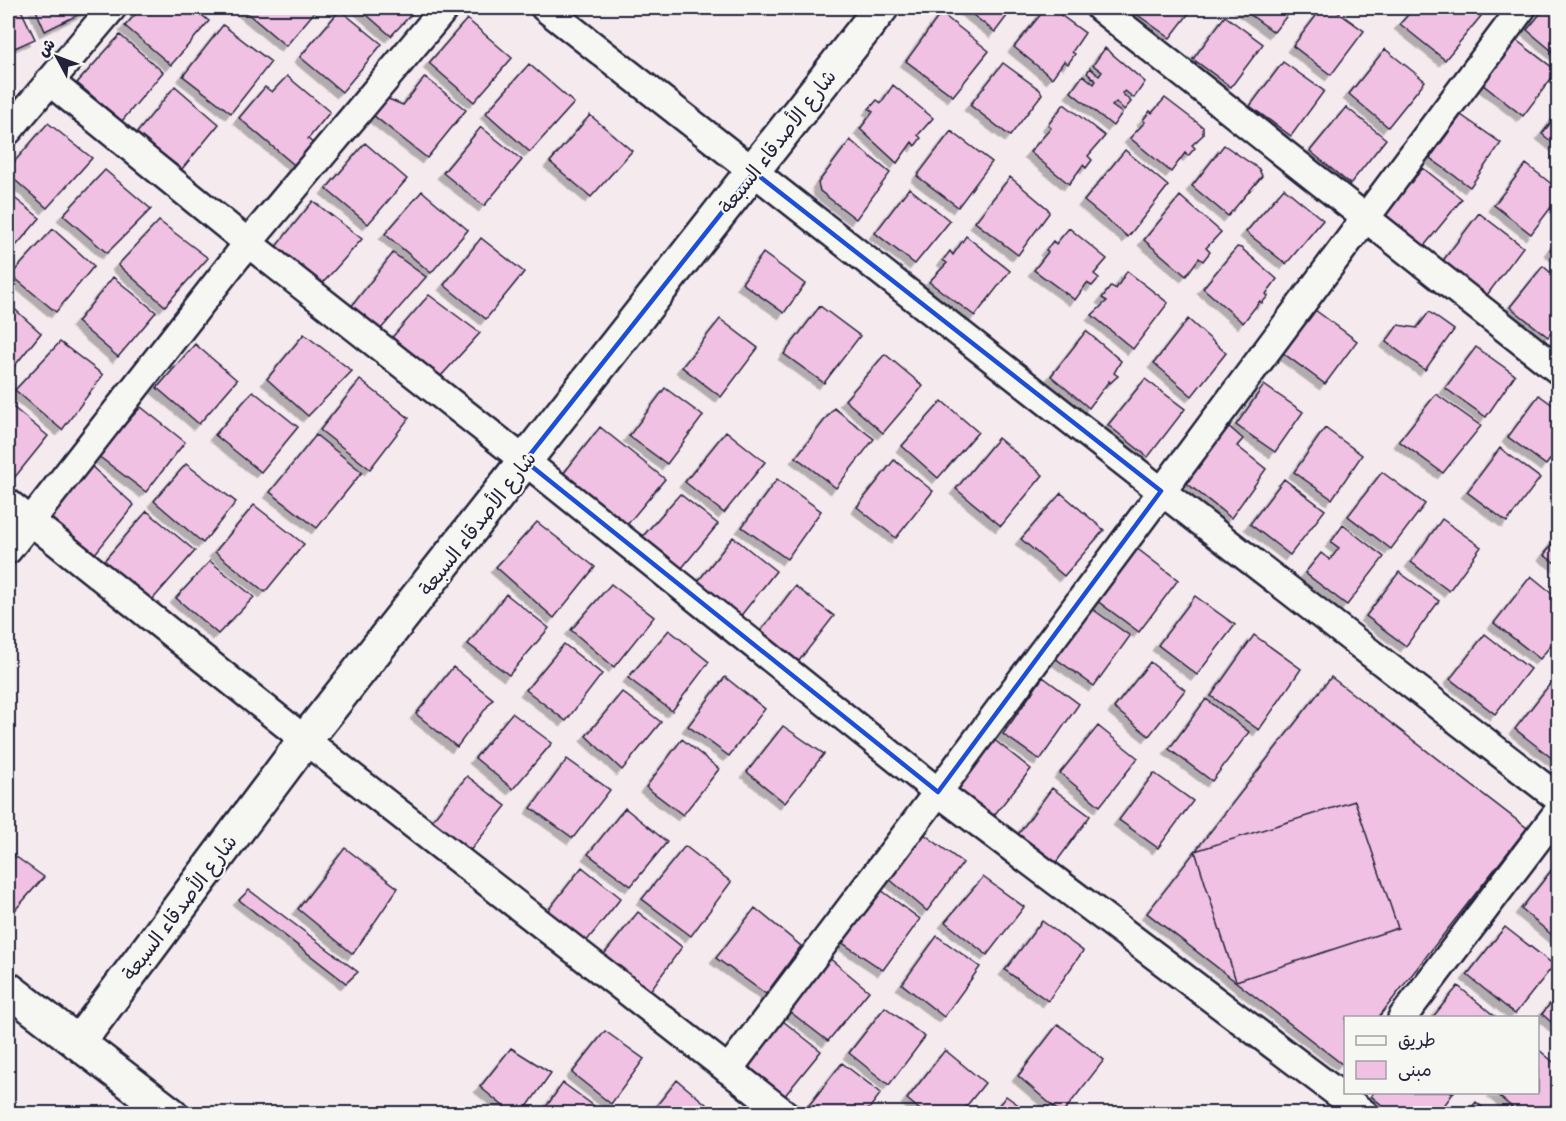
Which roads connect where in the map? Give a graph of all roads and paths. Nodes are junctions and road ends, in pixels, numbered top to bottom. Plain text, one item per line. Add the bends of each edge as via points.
1 (112, 8) edge
2 (445, 8) edge
3 (545, 8) edge
4 (881, 8) edge
5 (1100, 8) edge
6 (1522, 8) edge
7 (49, 81) junction
8 (8, 131) edge
9 (754, 172) junction
10 (1364, 217) junction
11 (248, 243) junction
12 (1558, 370) edge
13 (525, 461) junction
14 (1161, 490) junction
15 (8, 503) edge
16 (31, 521) junction
17 (8, 550) edge
18 (305, 740) junction
19 (938, 792) junction
20 (1558, 798) edge
21 (1558, 812) edge
22 (8, 989) edge
23 (1403, 1016) edge
24 (78, 1042) junction
25 (728, 1070) junction
26 (1338, 1100) edge
27 (171, 1113) edge
28 (785, 1113) edge
29 (1365, 1113) edge

1 - 7 street
2 - 11 street
3 - 9 street
4 - 9 street, شارع الأصدقاء السبعة
5 - 10 street
6 - 10 street
7 - 8 street
7 - 11 street
9 - 13 street, شارع الأصدقاء السبعة
9 - 14 street
10 - 12 street
10 - 14 street
11 - 13 street
11 - 16 street
13 - 18 street, شارع الأصدقاء السبعة
13 - 19 street
14 - 19 street
14 - 20 street
15 - 16 street
16 - 17 street
16 - 18 street
18 - 24 street, شارع الأصدقاء السبعة
18 - 25 street
19 - 25 street
19 - 26 street
21 - 23 street
22 - 24 street
24 - 27 street
25 - 28 street
26 - 29 street

